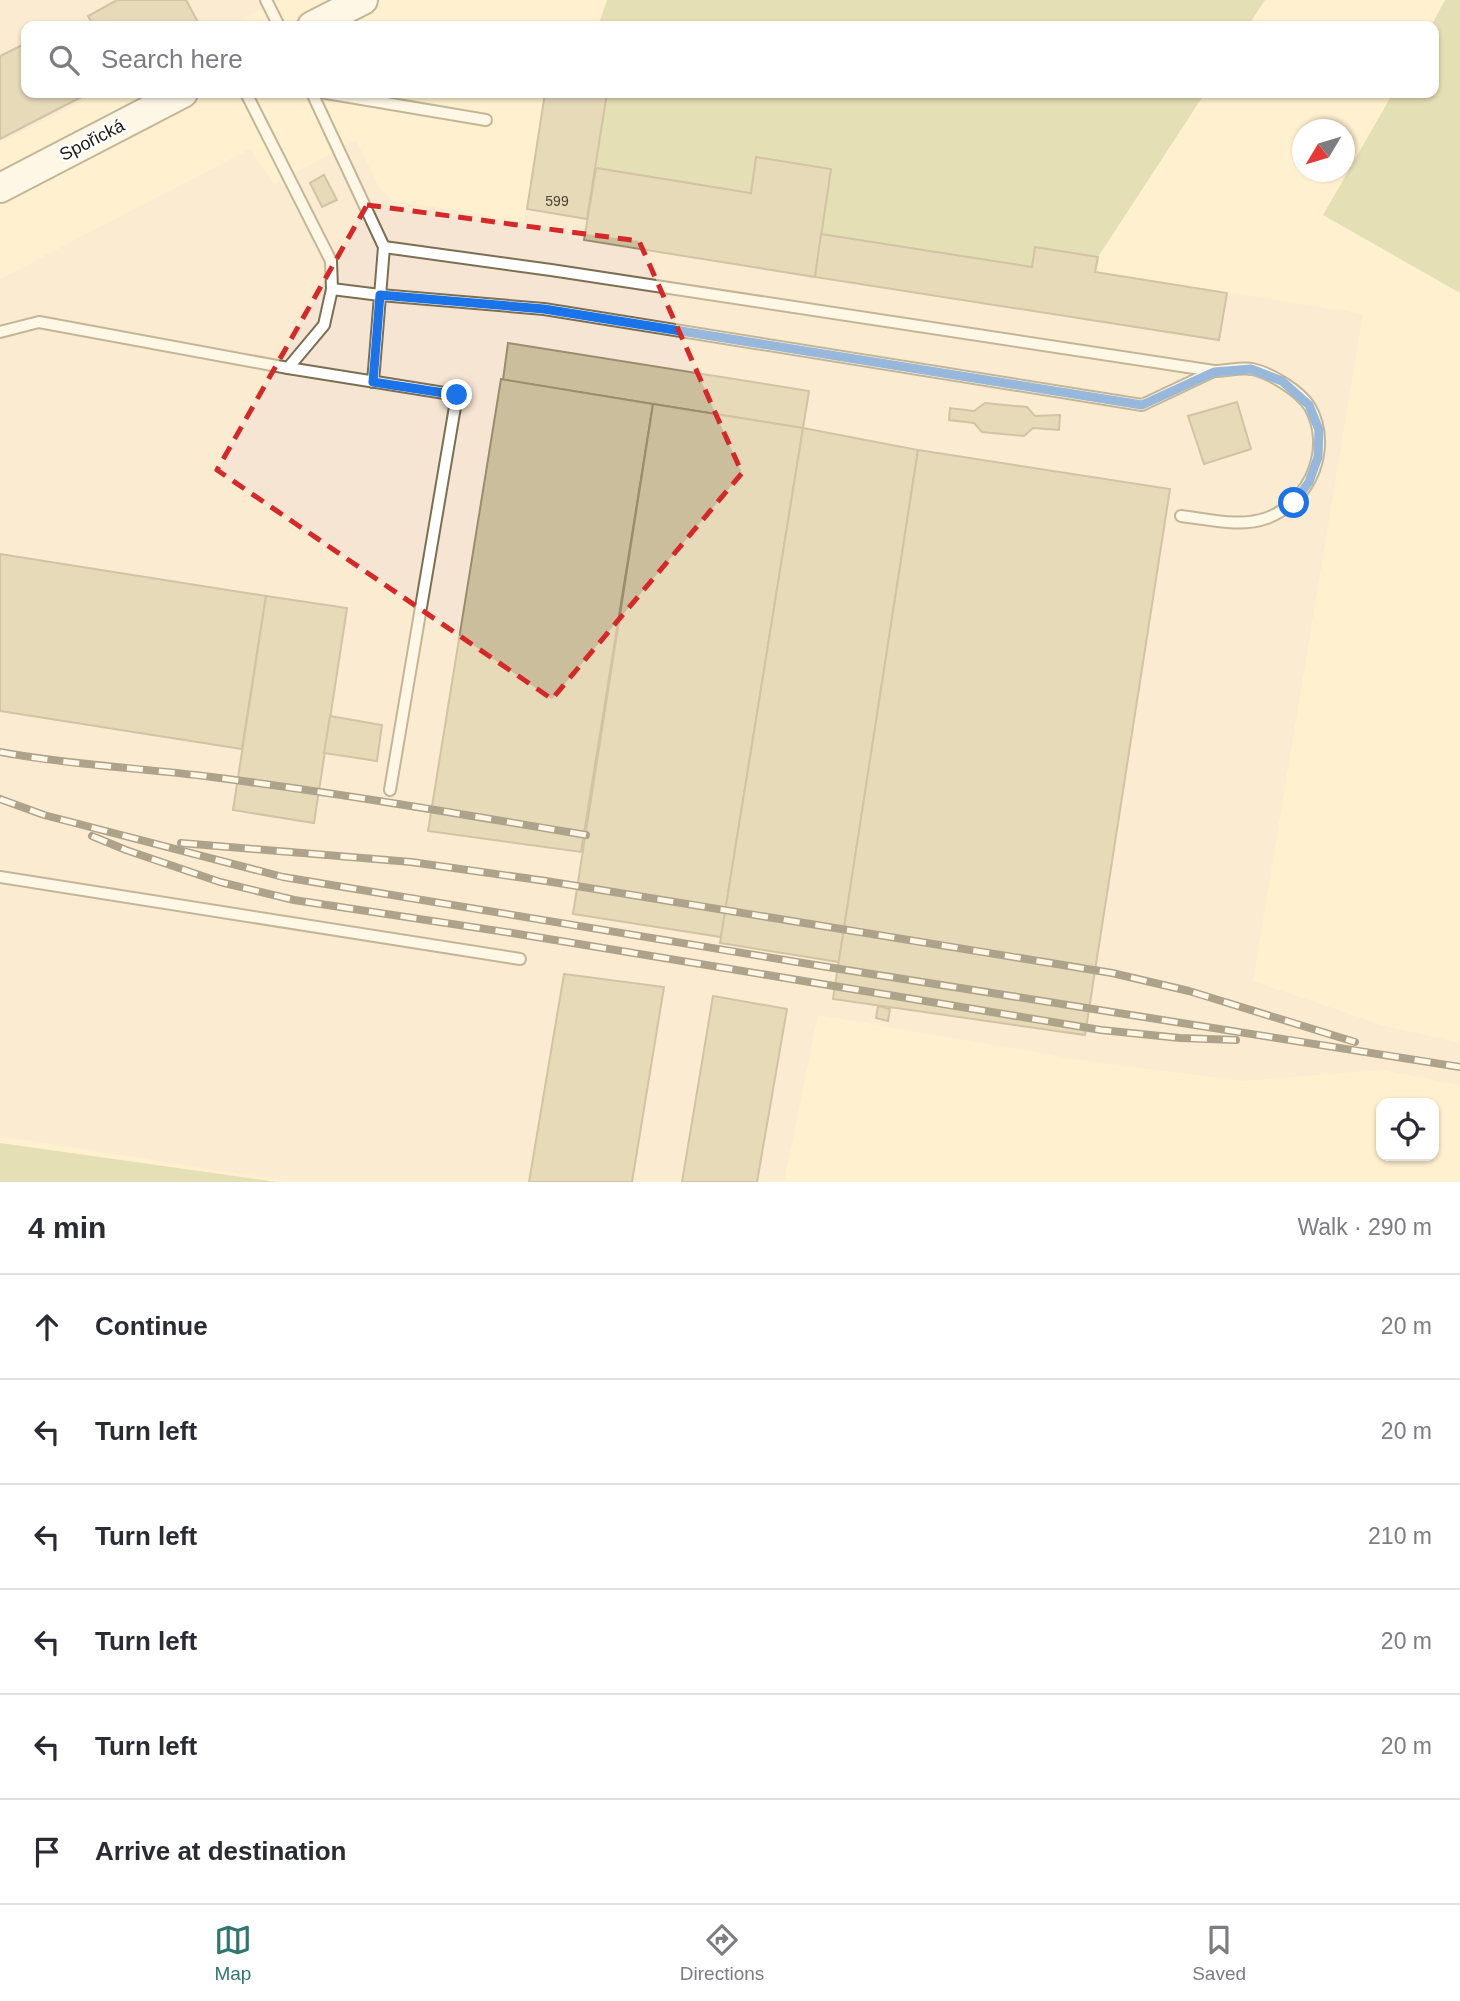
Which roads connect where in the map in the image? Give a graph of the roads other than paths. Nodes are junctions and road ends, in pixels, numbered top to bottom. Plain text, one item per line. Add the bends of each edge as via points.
1 (266, 0) edge
2 (363, 0) edge
3 (276, 21) edge
4 (322, 21) edge
5 (173, 98) edge
6 (249, 98) edge
7 (314, 98) edge
8 (356, 98) edge
9 (486, 120) dead end
10 (0, 188) edge
11 (384, 247) junction
12 (332, 289) junction
13 (380, 295) junction
14 (0, 332) edge
15 (288, 368) junction
16 (1214, 372) junction
17 (373, 382) junction
18 (1181, 516) dead end
19 (390, 790) dead end
20 (0, 877) edge
21 (520, 959) dead end

1 - 3 lane
2 - 4 street
5 - 10 street, Spořická
6 - 12 lane via 331,261
7 - 11 lane
8 - 9 lane
11 - 13 lane
11 - 16 lane
12 - 13 lane
12 - 15 lane via 324,325
13 - 16 lane via 557,311 1142,405
13 - 17 lane
14 - 15 lane via 39,322
15 - 17 lane
16 - 18 lane via 1251,369 1282,381 1309,405 1319,430 1318,457 1309,482 1294,503 1267,519 1237,523
17 - 19 lane via 457,395
20 - 21 lane

